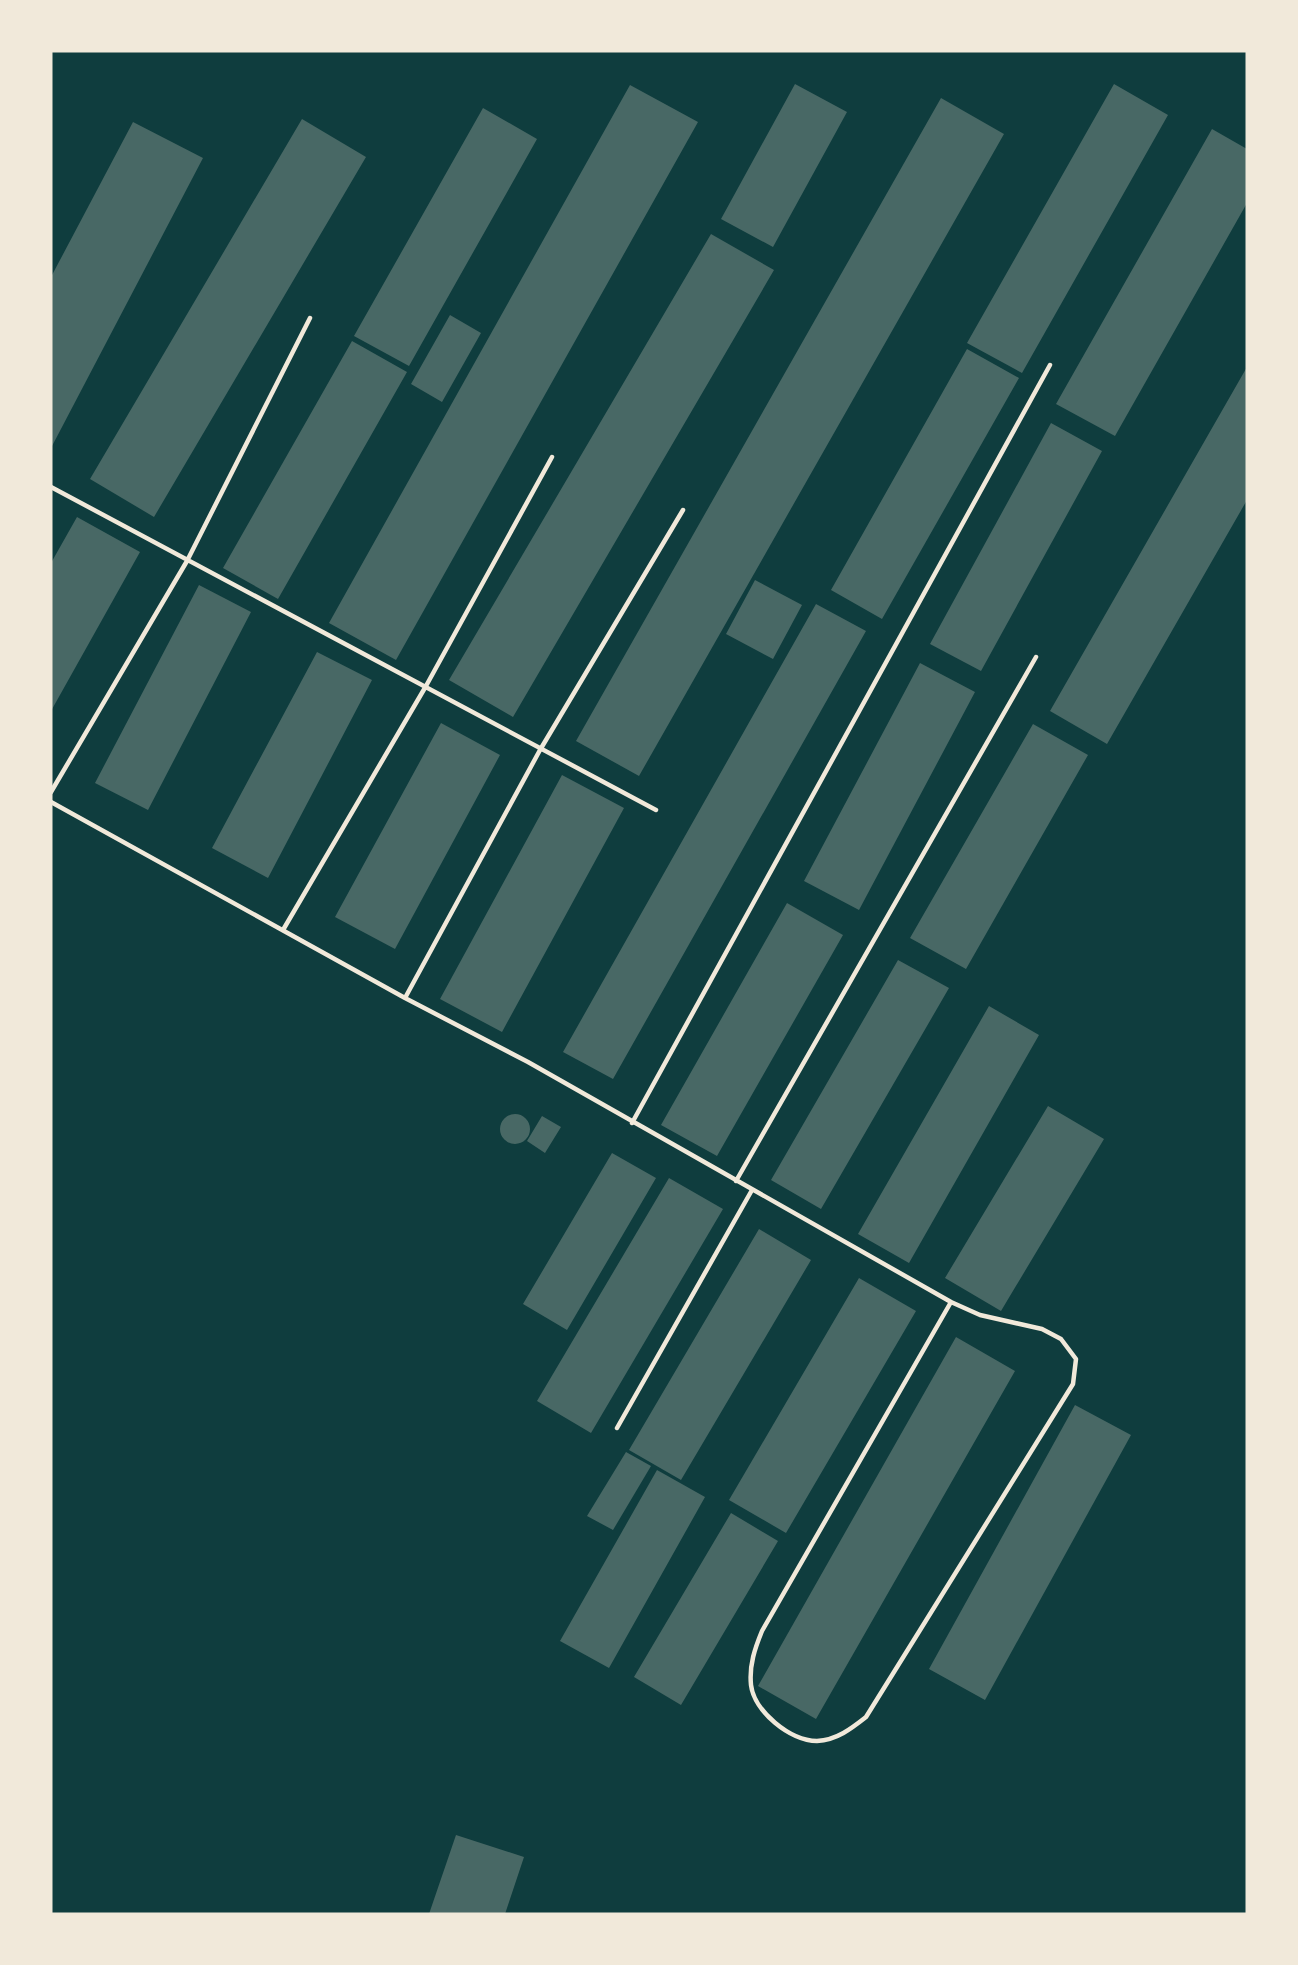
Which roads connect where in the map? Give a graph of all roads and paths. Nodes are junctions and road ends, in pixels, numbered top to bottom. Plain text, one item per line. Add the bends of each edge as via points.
1 (310, 318) dead end
2 (1050, 365) dead end
3 (552, 457) dead end
4 (51, 487) edge
5 (683, 510) dead end
6 (187, 561) junction
7 (1036, 657) dead end
8 (426, 686) junction
9 (540, 750) junction
10 (51, 792) edge
11 (51, 802) edge
12 (656, 810) dead end
13 (284, 930) junction
14 (405, 998) junction
15 (632, 1123) junction
16 (736, 1181) junction
17 (752, 1190) junction
18 (951, 1302) junction
19 (617, 1428) dead end

1 - 6 lane
2 - 15 lane
3 - 8 lane
4 - 6 lane
5 - 9 lane
6 - 8 lane
6 - 10 lane
7 - 16 lane
8 - 9 lane
8 - 13 lane
9 - 12 lane
9 - 14 lane
11 - 13 lane
13 - 14 lane
14 - 15 lane via 528,1062
15 - 16 lane
16 - 17 lane
17 - 18 lane
17 - 19 lane
18 - 18 lane via 752,1657 751,1686 765,1713 785,1731 817,1741 844,1734 866,1717 1073,1384 1076,1359 1061,1340 1042,1329 980,1316

